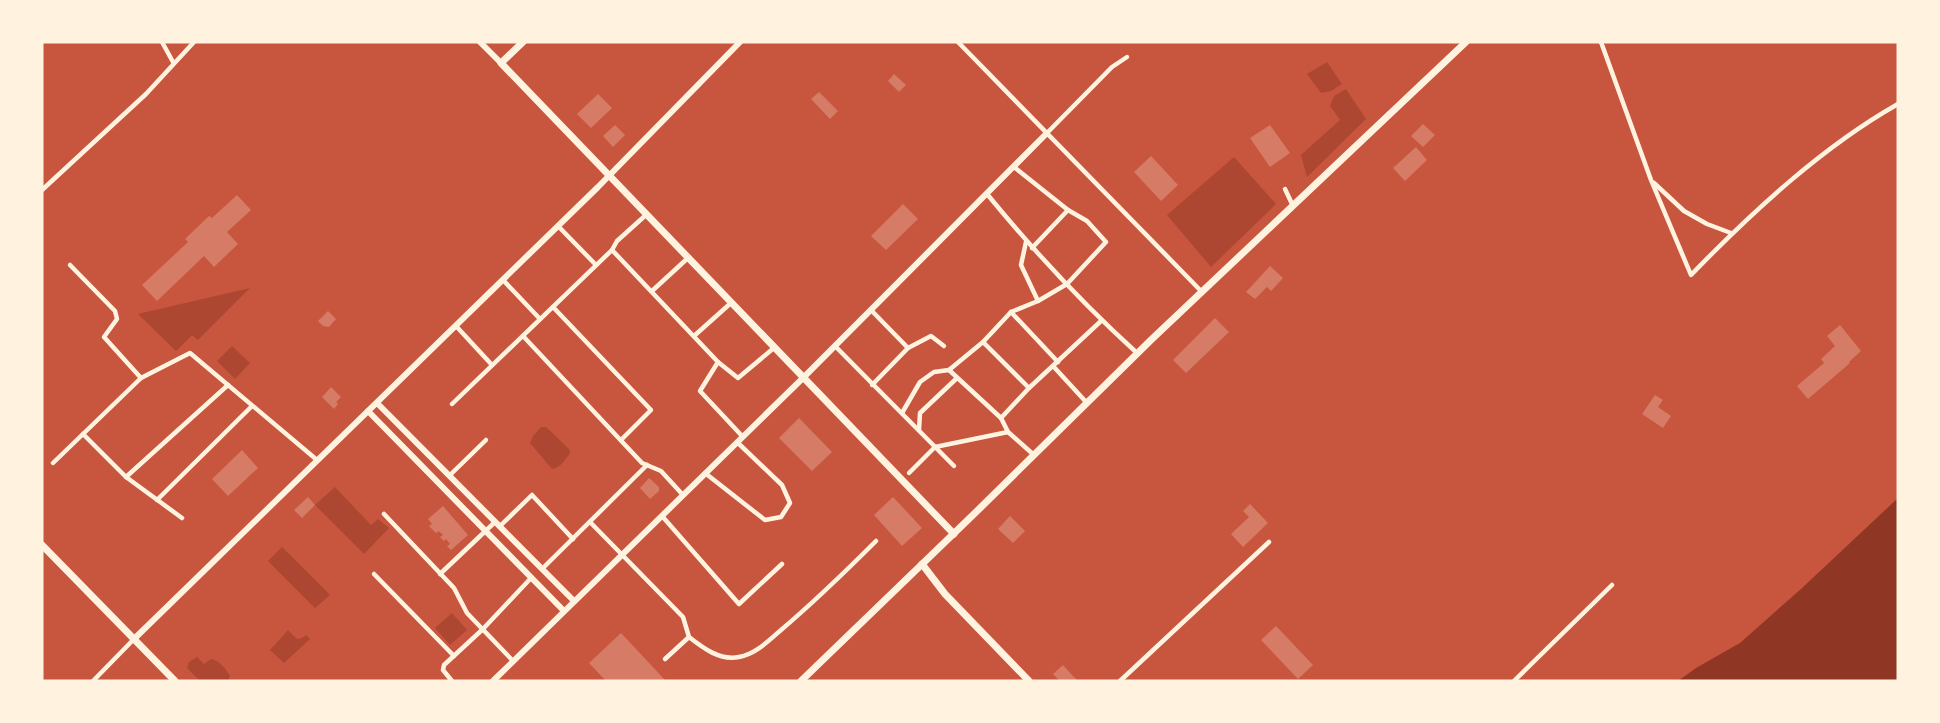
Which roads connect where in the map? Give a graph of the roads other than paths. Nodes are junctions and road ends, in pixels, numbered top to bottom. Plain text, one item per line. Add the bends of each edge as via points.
1 (162, 42) edge
2 (194, 42) edge
3 (480, 42) edge
4 (523, 42) edge
5 (740, 42) edge
6 (958, 42) edge
7 (1466, 42) edge
8 (1601, 42) edge
9 (1126, 57) dead end
10 (173, 62) junction
11 (501, 63) junction
12 (1898, 104) edge
13 (1046, 134) junction
14 (1014, 167) junction
15 (610, 175) junction
16 (1651, 180) junction
17 (1285, 189) dead end
18 (42, 190) edge
19 (987, 194) junction
20 (1293, 206) junction
21 (1068, 210) junction
22 (647, 214) junction
23 (558, 226) junction
24 (1731, 233) junction
25 (1026, 241) junction
26 (1032, 248) junction
27 (612, 250) junction
28 (689, 257) junction
29 (70, 265) dead end
30 (596, 265) junction
31 (503, 280) junction
32 (1067, 284) junction
33 (652, 291) junction
34 (1201, 291) junction
35 (1038, 301) junction
36 (732, 302) junction
37 (553, 307) junction
38 (871, 310) junction
39 (1011, 312) junction
40 (540, 319) junction
41 (1101, 321) junction
42 (456, 326) junction
43 (523, 336) junction
44 (694, 336) junction
45 (983, 342) junction
46 (835, 346) junction
47 (944, 346) dead end
48 (775, 347) junction
49 (908, 348) junction
50 (1137, 353) junction
51 (718, 362) junction
52 (1058, 362) junction
53 (492, 365) junction
54 (1053, 366) junction
55 (950, 370) junction
56 (804, 377) junction
57 (141, 378) junction
58 (957, 378) junction
59 (228, 385) junction
60 (872, 385) junction
61 (1029, 388) junction
62 (377, 403) junction
63 (1087, 403) junction
64 (452, 404) dead end
65 (252, 406) junction
66 (368, 411) junction
67 (902, 413) junction
68 (1001, 418) junction
69 (919, 430) junction
70 (1008, 432) junction
71 (83, 434) junction
72 (740, 439) junction
73 (486, 440) dead end
74 (621, 440) junction
75 (935, 447) junction
76 (1034, 455) junction
77 (317, 460) junction
78 (53, 463) dead end
79 (647, 465) junction
80 (954, 466) dead end
81 (705, 473) junction
82 (909, 473) dead end
83 (449, 476) junction
84 (126, 477) junction
85 (683, 495) junction
86 (157, 500) junction
87 (384, 514) dead end
88 (662, 516) junction
89 (182, 519) dead end
90 (590, 522) junction
91 (497, 524) junction
92 (486, 531) junction
93 (954, 534) junction
94 (573, 539) junction
95 (876, 541) dead end
96 (1269, 542) dead end
97 (42, 545) edge
98 (623, 554) junction
99 (782, 564) dead end
100 (922, 564) junction
101 (542, 569) junction
102 (374, 574) dead end
103 (440, 574) junction
104 (531, 578) junction
105 (1612, 585) dead end
106 (574, 602) junction
107 (564, 611) junction
108 (483, 629) junction
109 (689, 637) junction
110 (134, 639) junction
111 (454, 656) junction
112 (665, 659) dead end
113 (513, 661) junction
114 (93, 681) edge
115 (175, 681) edge
116 (452, 681) edge
117 (493, 681) edge
118 (801, 681) edge
119 (1029, 681) edge
120 (1120, 681) edge
121 (1514, 681) edge

1 - 10 street
2 - 10 street
3 - 11 street
4 - 11 main road
5 - 15 street
6 - 13 street
7 - 20 main road
8 - 16 street
9 - 13 street
10 - 18 street via 146,94
11 - 15 main road
12 - 24 street via 1827,151
13 - 14 street
13 - 34 street
14 - 19 street
14 - 21 street
15 - 22 main road
15 - 23 street
16 - 24 street via 1684,212
16 - 24 street via 1690,275
17 - 20 street
19 - 25 street
19 - 38 street
20 - 34 main road
21 - 26 street
21 - 32 street via 1087,221 1106,242
22 - 27 street via 617,240
22 - 28 main road
23 - 30 street
23 - 31 street
25 - 26 street
25 - 35 street via 1021,265
26 - 32 street
27 - 30 street
27 - 33 street
28 - 33 street
28 - 36 main road
29 - 57 street via 115,311 117,319 104,337
30 - 37 street
31 - 40 street
31 - 42 street
32 - 35 street
32 - 41 street
33 - 44 street
34 - 50 main road
35 - 39 street
36 - 44 street
36 - 48 main road
37 - 40 street
37 - 74 street via 651,410
38 - 46 street
38 - 49 street
39 - 45 street
39 - 52 street
40 - 43 street
41 - 50 street
41 - 52 street
42 - 53 street
42 - 62 street
43 - 53 street
43 - 74 street
44 - 51 street
45 - 55 street
45 - 61 street
46 - 56 street
46 - 60 street
47 - 49 street via 931,336
48 - 51 street via 738,378
48 - 56 main road
49 - 60 street
50 - 63 main road
51 - 72 street via 700,391
52 - 54 street
53 - 64 street
54 - 61 street
54 - 63 street
55 - 58 street
55 - 67 street via 934,372 920,382
56 - 72 street
56 - 93 main road
57 - 59 street via 190,353
57 - 71 street
58 - 68 street
58 - 69 street via 921,413
59 - 65 street
59 - 84 street
60 - 67 street
61 - 68 street
62 - 66 street
62 - 83 street
63 - 76 main road
65 - 77 street
65 - 86 street
66 - 77 street
66 - 92 street
67 - 69 street
68 - 70 street
69 - 75 street
70 - 75 street
70 - 76 street
71 - 78 street
71 - 84 street
72 - 81 street
72 - 81 street via 782,485 790,503 781,517 765,520
73 - 83 street
74 - 79 street
75 - 80 street
75 - 82 street
76 - 93 main road
77 - 110 street
79 - 85 street via 661,471
79 - 90 street
81 - 85 street
83 - 91 street
84 - 86 street
85 - 88 street
86 - 89 street
87 - 103 street
88 - 98 street
88 - 99 street via 740,604
90 - 94 street
90 - 98 street
91 - 92 street
91 - 94 street via 532,495
91 - 101 street
92 - 103 street
92 - 104 street
93 - 100 main road
94 - 101 street
95 - 109 street via 754,653 722,657
96 - 120 street
97 - 110 main road
98 - 106 street
98 - 109 street via 682,617
100 - 118 main road
100 - 119 main road via 945,594
101 - 106 street
102 - 111 street
103 - 108 street
104 - 107 street
104 - 108 street
105 - 121 street
106 - 107 street
107 - 113 street
108 - 111 street
108 - 113 street
109 - 112 street
110 - 114 street
110 - 115 main road
111 - 116 street via 443,670
113 - 117 street

